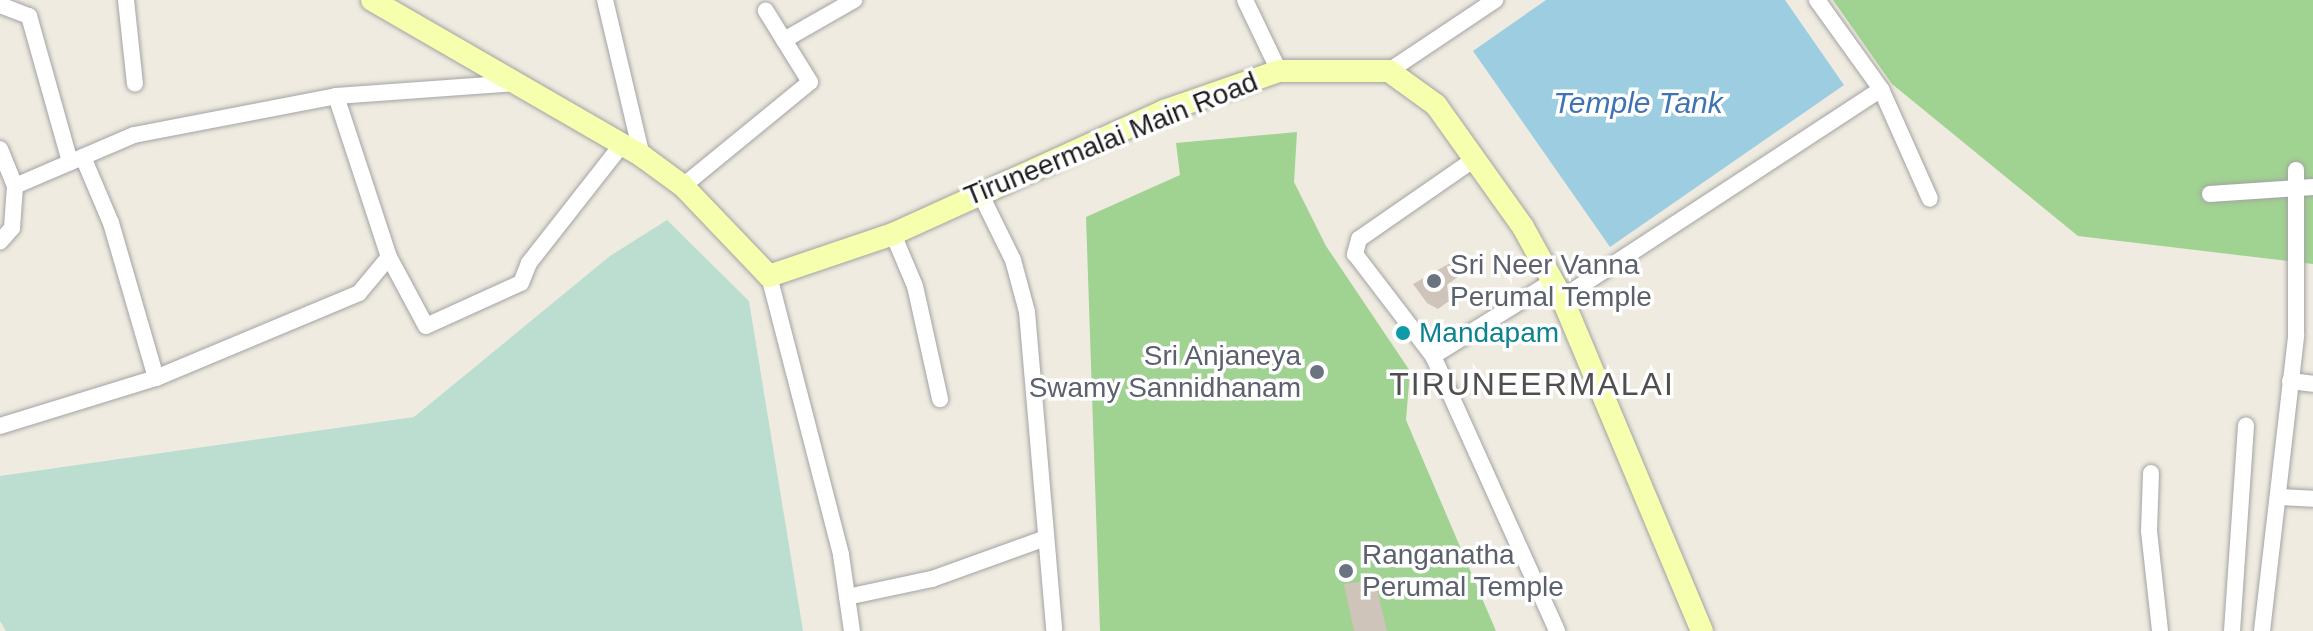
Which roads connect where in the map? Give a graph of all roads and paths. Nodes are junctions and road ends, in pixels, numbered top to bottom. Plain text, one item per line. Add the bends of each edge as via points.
1 (126, 0) edge
2 (372, 0) edge
3 (605, 0) edge
4 (854, 0) edge
5 (1245, 0) edge
6 (1495, 0) edge
7 (1817, 0) edge
8 (0, 5) edge
9 (766, 11) dead end
10 (784, 40) junction
11 (1279, 71) junction
12 (1389, 71) junction
13 (519, 83) junction
14 (135, 84) dead end
15 (1881, 89) junction
16 (336, 96) junction
17 (620, 147) junction
18 (0, 149) edge
19 (642, 156) junction
20 (1476, 158) junction
21 (76, 160) junction
22 (2296, 170) dead end
23 (15, 186) junction
24 (683, 186) junction
25 (2313, 187) edge
26 (2294, 190) junction
27 (979, 191) junction
28 (2210, 194) dead end
29 (1930, 199) dead end
30 (893, 234) junction
31 (0, 242) edge
32 (389, 257) junction
33 (769, 276) junction
34 (1558, 290) junction
35 (1433, 356) junction
36 (156, 378) junction
37 (2290, 381) junction
38 (2313, 384) edge
39 (940, 399) dead end
40 (2246, 425) dead end
41 (0, 426) edge
42 (2151, 473) dead end
43 (2280, 497) junction
44 (2313, 499) edge
45 (1043, 539) junction
46 (847, 597) junction
47 (1054, 629) dead end
48 (852, 631) edge
49 (1557, 631) edge
50 (1702, 631) edge
51 (2160, 631) edge
52 (2232, 631) edge
53 (2262, 631) edge

1 - 14 street
2 - 13 main road
3 - 19 street
4 - 10 street
5 - 11 street
6 - 12 street
7 - 15 street
8 - 21 street via 29,16
9 - 10 street
10 - 24 street via 810,82
11 - 12 main road, Tiruneermalai Main Road
11 - 27 main road, Tiruneermalai Main Road via 1164,111
12 - 20 main road via 1436,105
13 - 16 street
13 - 17 main road
15 - 29 street
15 - 34 street
16 - 21 street via 134,135
16 - 32 street
17 - 19 main road
17 - 32 street via 529,263 521,283 434,326 420,322
18 - 23 street
19 - 24 main road
20 - 34 main road
20 - 35 street via 1354,245 1373,281
21 - 23 street
21 - 36 street via 111,223
22 - 26 street
23 - 31 street via 12,228
24 - 33 main road
25 - 26 street
26 - 28 street
26 - 37 street
27 - 30 main road, Tiruneermalai Main Road
27 - 45 street via 1013,260 1027,312
30 - 33 main road, Tiruneermalai Main Road
30 - 39 street via 915,286
32 - 36 street via 359,293
33 - 46 street
34 - 35 street
34 - 50 main road
35 - 49 street
36 - 41 street
37 - 38 street
37 - 43 street
40 - 52 street
42 - 51 street via 2149,531
43 - 44 street
43 - 53 street
45 - 46 street via 932,579
45 - 47 street
46 - 48 street

